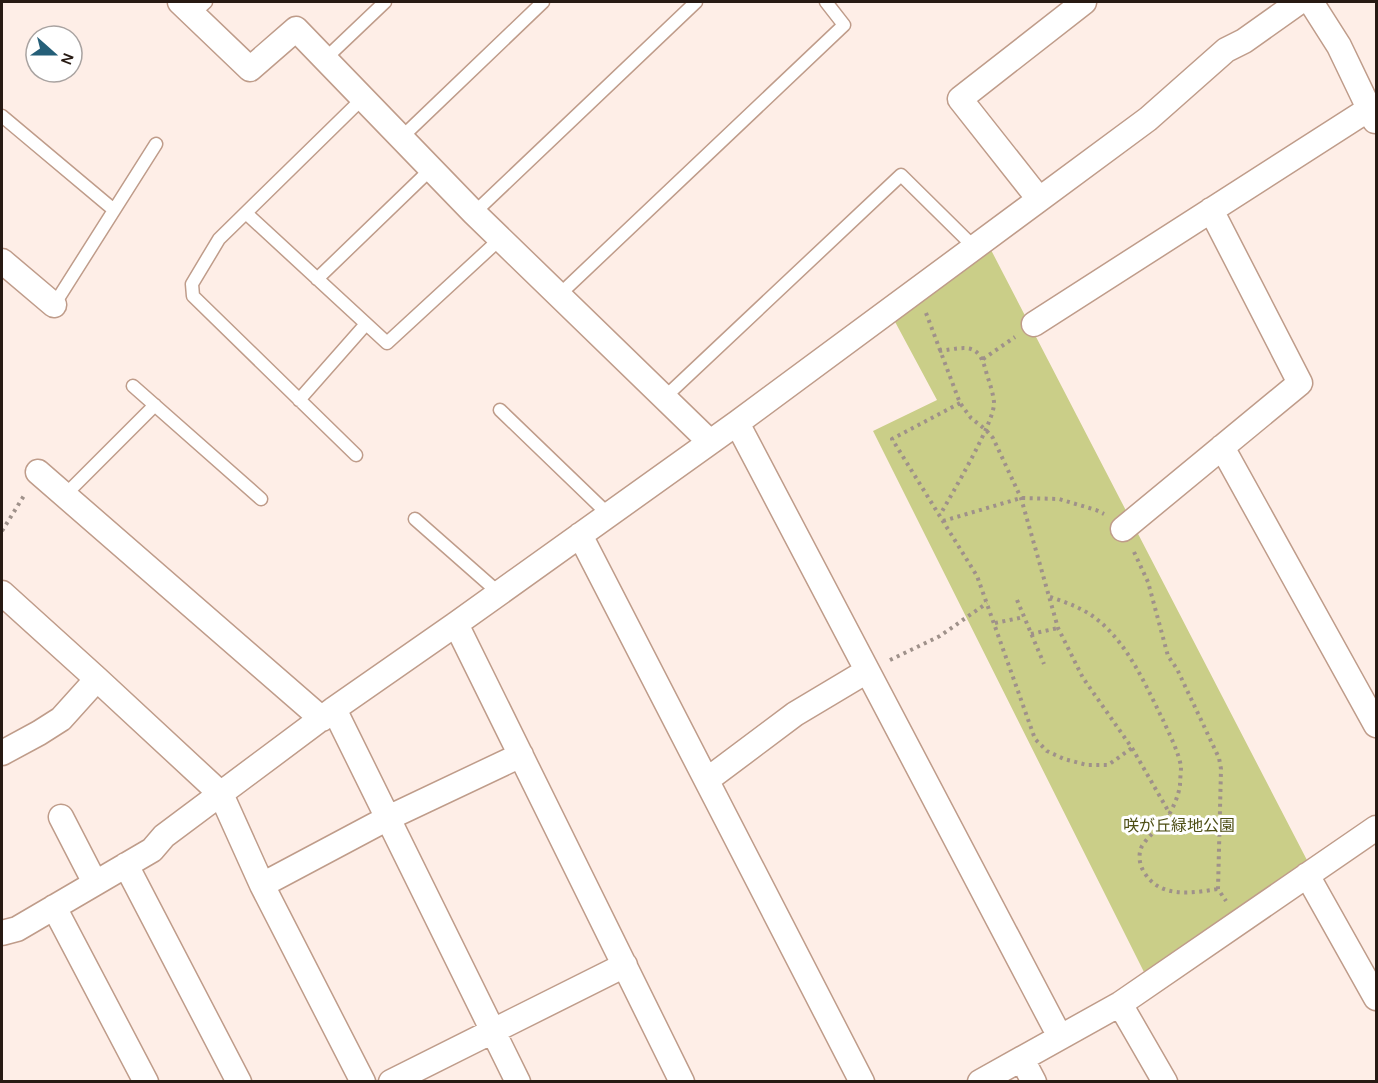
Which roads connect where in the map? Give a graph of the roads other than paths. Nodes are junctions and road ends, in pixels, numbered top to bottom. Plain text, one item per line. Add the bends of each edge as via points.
1 (386, 2) edge
2 (543, 2) edge
3 (696, 2) edge
4 (826, 2) edge
5 (1084, 2) edge
6 (1299, 2) edge
7 (1311, 2) edge
8 (193, 6) edge
9 (325, 59) junction
10 (363, 98) junction
11 (1374, 115) edge
12 (2, 116) edge
13 (401, 138) junction
14 (156, 144) dead end
15 (431, 169) junction
16 (1039, 199) junction
17 (114, 210) junction
18 (1210, 210) junction
19 (246, 213) junction
20 (474, 213) junction
21 (500, 239) junction
22 (974, 247) junction
23 (2, 261) edge
24 (317, 279) junction
25 (558, 296) junction
26 (54, 305) joint
27 (366, 324) junction
28 (1034, 324) road end
29 (133, 386) dead end
30 (664, 398) junction
31 (299, 400) junction
32 (155, 405) junction
33 (500, 410) dead end
34 (737, 423) junction
35 (710, 442) junction
36 (1222, 447) junction
37 (356, 456) dead end
38 (38, 472) road end
39 (65, 495) junction
40 (261, 500) dead end
41 (609, 514) junction
42 (415, 519) dead end
43 (1123, 529) road end
44 (580, 535) junction
45 (2, 593) edge
46 (499, 593) junction
47 (456, 624) junction
48 (867, 671) junction
49 (97, 679) junction
50 (328, 714) junction
51 (1377, 725) edge
52 (2, 753) edge
53 (521, 755) junction
54 (707, 780) junction
55 (221, 794) junction
56 (61, 817) dead end
57 (388, 818) junction
58 (1377, 828) edge
59 (126, 865) junction
60 (1307, 875) junction
61 (95, 883) junction
62 (262, 885) junction
63 (54, 907) junction
64 (2, 933) edge
65 (625, 965) junction
66 (1377, 998) edge
67 (1120, 1004) junction
68 (493, 1030) junction
69 (1060, 1037) junction
70 (1022, 1059) junction
71 (146, 1082) edge
72 (239, 1082) edge
73 (363, 1082) edge
74 (391, 1082) edge
75 (518, 1082) edge
76 (682, 1082) edge
77 (862, 1082) edge
78 (980, 1082) edge
79 (1034, 1082) edge
80 (1165, 1082) edge

1 - 9 lane
2 - 13 lane
3 - 20 lane
4 - 25 lane via 844,25
5 - 16 street via 960,99
6 - 16 street via 1226,50 1148,119
7 - 11 street via 1339,46
8 - 9 street via 250,69 296,29
9 - 10 street
10 - 13 street
10 - 19 lane
11 - 18 street
12 - 17 lane
13 - 15 street
14 - 17 lane
15 - 20 street
15 - 24 lane
16 - 22 street
17 - 26 lane
18 - 28 street
18 - 36 street via 1300,383
19 - 24 lane
19 - 31 lane via 219,239 192,284 193,296
20 - 21 street
21 - 25 street
21 - 27 lane via 387,343
22 - 30 lane via 901,175
22 - 34 street
23 - 26 street
24 - 27 lane
25 - 30 street
27 - 31 lane
29 - 32 lane
30 - 35 street
31 - 37 lane
32 - 39 lane
32 - 40 lane
33 - 41 lane
34 - 35 street
34 - 48 street
35 - 41 street
36 - 43 street
36 - 51 street
38 - 39 street
39 - 50 street
41 - 44 street
42 - 46 lane
44 - 46 street
44 - 54 street
45 - 49 street
46 - 47 street
47 - 50 street
47 - 53 street
48 - 54 street via 795,714
48 - 69 street
49 - 52 street via 61,720
49 - 55 street
50 - 55 street
50 - 57 street
53 - 57 street
53 - 65 street
54 - 77 street
55 - 59 street via 164,836 152,850
55 - 62 street
56 - 61 street
57 - 62 street
57 - 68 street
58 - 60 street
59 - 61 street
59 - 72 street
60 - 66 street
60 - 67 street
61 - 63 street
62 - 73 street
63 - 64 street via 17,929
63 - 71 street
65 - 68 street
65 - 76 street
67 - 69 street
67 - 80 street
68 - 74 street
68 - 75 street
69 - 70 street
70 - 78 street
70 - 79 street

